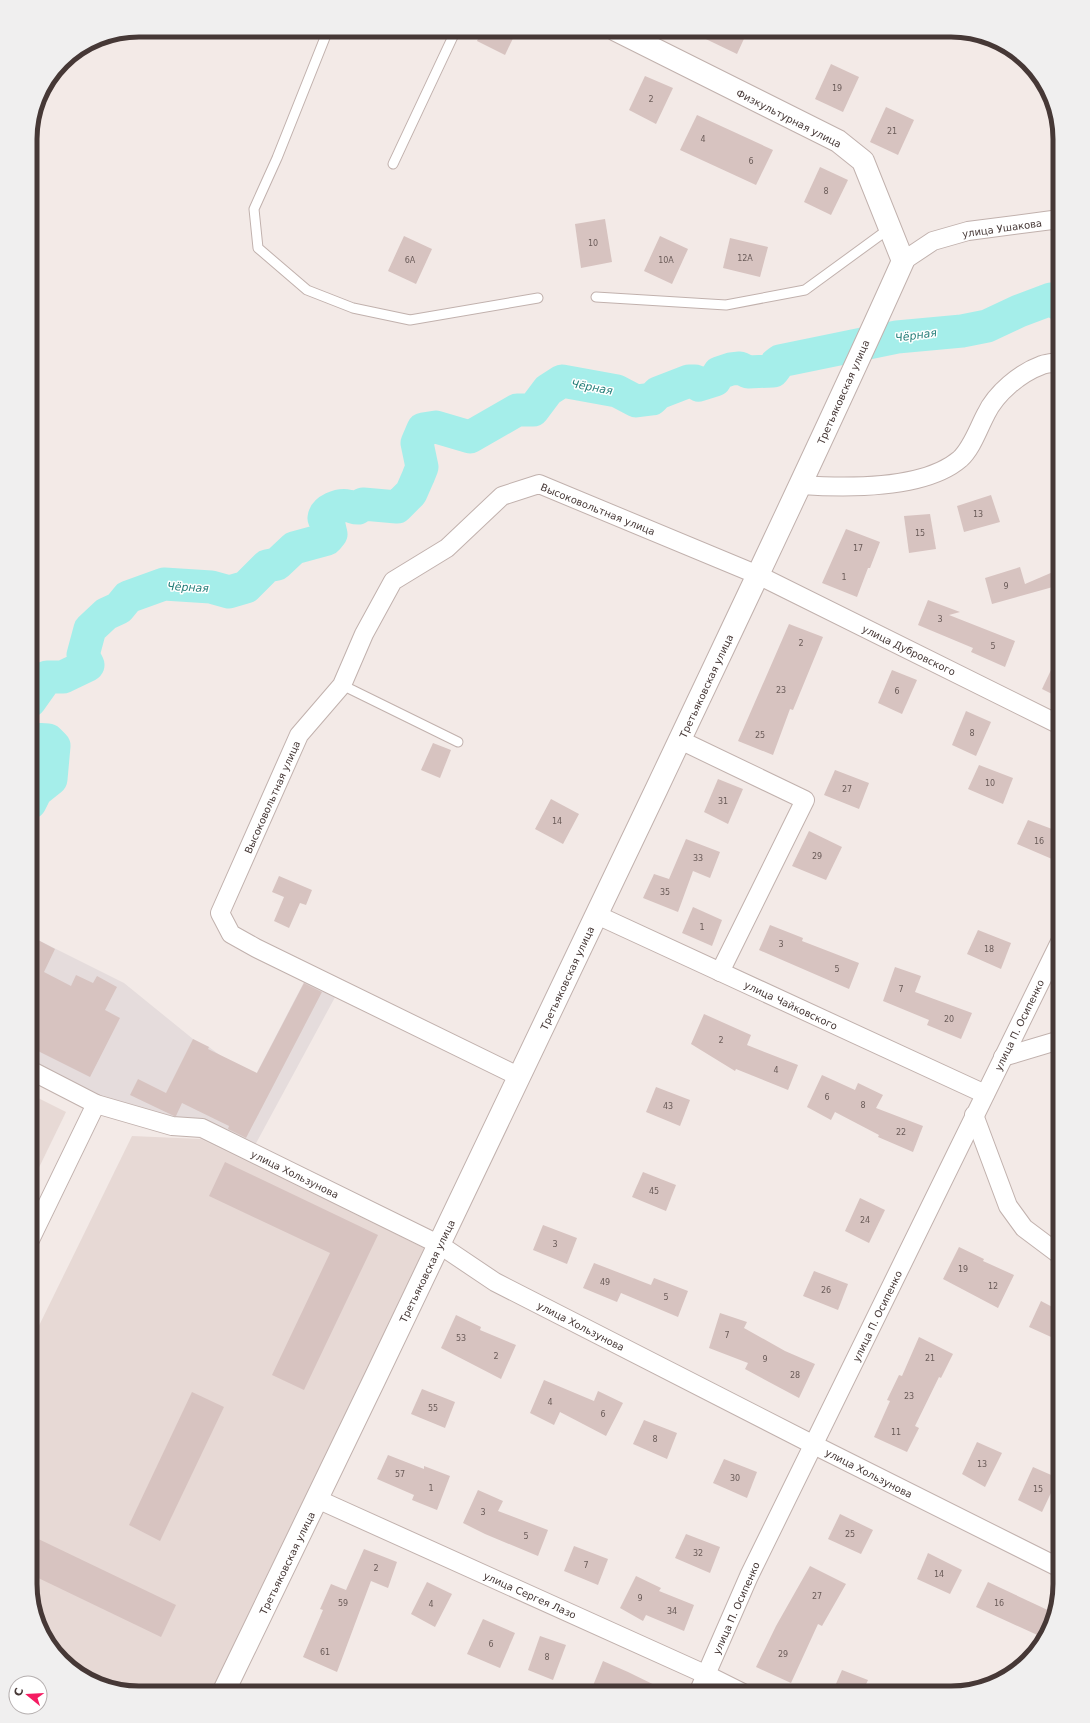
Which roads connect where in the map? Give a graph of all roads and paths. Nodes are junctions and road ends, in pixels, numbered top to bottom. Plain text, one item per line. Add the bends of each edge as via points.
1 (325, 37) edge
2 (453, 37) edge
3 (630, 37) edge
4 (393, 164) dead end
5 (1053, 220) edge
6 (890, 228) junction
7 (898, 270) junction
8 (596, 297) dead end
9 (538, 298) dead end
10 (1053, 363) edge
11 (801, 485) junction
12 (758, 575) junction
13 (342, 685) junction
14 (1053, 722) edge
15 (680, 740) junction
16 (458, 742) dead end
17 (597, 915) junction
18 (1053, 956) edge
19 (720, 972) junction
20 (1053, 1042) edge
21 (1003, 1057) junction
22 (37, 1074) edge
23 (520, 1078) junction
24 (985, 1094) junction
25 (96, 1104) junction
26 (974, 1115) junction
27 (37, 1226) edge
28 (440, 1245) junction
29 (1053, 1250) edge
30 (814, 1445) junction
31 (317, 1500) junction
32 (1053, 1564) edge
33 (707, 1675) junction
34 (227, 1686) edge
35 (702, 1686) edge
36 (729, 1686) edge

1 - 9 lane via 254,209 258,248 307,290 353,308 410,320
2 - 4 lane
3 - 6 street, Физкультурная улица via 838,141 863,161
5 - 7 street, улица Ушакова via 968,231 933,241
6 - 7 street, Физкультурная улица
6 - 8 lane via 805,290 726,305
7 - 11 street, Третьяковская улица
10 - 11 street via 1042,365 1022,376 1001,392 961,458 945,469 920,478 885,484 832,487
11 - 12 street, Третьяковская улица
12 - 13 street, Высоковольтная улица via 539,484 502,496 447,548 392,581 364,634
12 - 14 street, улица Дубровского
12 - 15 street, Третьяковская улица
13 - 16 lane
13 - 23 street, Высоковольтная улица via 299,735 220,913 231,934 256,948
15 - 17 street, Третьяковская улица
15 - 19 street via 805,800
17 - 19 street, улица Чайковского
17 - 23 street, Третьяковская улица
18 - 21 street, улица П. Осипенко
19 - 24 street, улица Чайковского
20 - 21 street
21 - 24 street, улица П. Осипенко
22 - 25 street, улица Хользунова
23 - 28 street, Третьяковская улица
24 - 26 street, улица П. Осипенко
25 - 27 street
25 - 28 street, улица Хользунова via 172,1126 202,1128
26 - 29 street via 1008,1206 1024,1228
26 - 30 street, улица П. Осипенко
28 - 30 street, улица Хользунова via 495,1282
28 - 31 street, Третьяковская улица
30 - 32 street, улица Хользунова
30 - 33 street, улица П. Осипенко via 749,1576
31 - 33 street, улица Сергея Лазо
31 - 34 street, Третьяковская улица
33 - 35 street, улица П. Осипенко
33 - 36 street, улица Сергея Лазо

